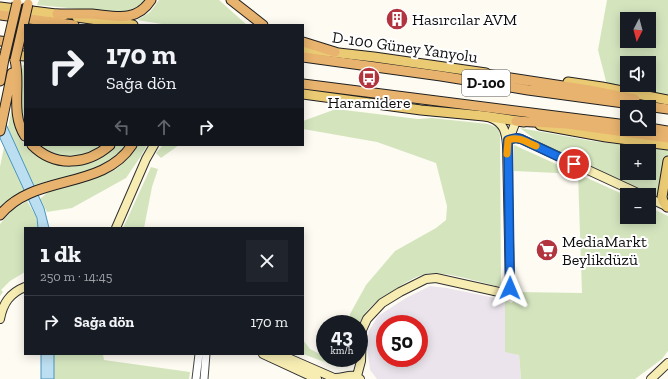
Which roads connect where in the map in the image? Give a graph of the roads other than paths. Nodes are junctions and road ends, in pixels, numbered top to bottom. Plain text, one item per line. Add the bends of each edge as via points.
1 (151, 0) edge
2 (232, 0) edge
3 (17, 1) edge
4 (29, 1) edge
5 (0, 7) edge
6 (58, 14) junction
7 (0, 15) edge
8 (67, 24) edge
9 (126, 24) edge
10 (262, 24) edge
11 (0, 41) edge
12 (304, 42) edge
13 (24, 44) edge
14 (304, 49) edge
15 (335, 52) junction
16 (24, 56) edge
17 (304, 57) edge
18 (1, 60) edge
19 (15, 60) junction
20 (478, 73) junction
21 (0, 81) edge
22 (304, 84) edge
23 (304, 94) edge
24 (668, 100) edge
25 (668, 106) edge
26 (668, 109) edge
27 (484, 116) junction
28 (516, 120) junction
29 (620, 124) edge
30 (656, 129) edge
31 (0, 131) edge
32 (668, 131) edge
33 (24, 134) edge
34 (508, 142) junction
35 (667, 144) edge
36 (33, 146) edge
37 (109, 146) edge
38 (131, 146) edge
39 (153, 146) edge
40 (668, 161) edge
41 (627, 188) edge
42 (656, 201) edge
43 (668, 207) edge
44 (0, 215) edge
45 (116, 227) edge
46 (24, 288) edge
47 (0, 319) edge
48 (199, 355) edge
49 (206, 355) edge
50 (211, 355) edge
51 (264, 355) edge
52 (281, 355) edge
53 (668, 364) edge
54 (206, 366) junction
55 (344, 378) edge
56 (359, 378) edge
57 (196, 379) edge
58 (204, 379) edge
59 (317, 379) edge
60 (651, 379) edge

1 - 6 highway via 147,6 131,16
2 - 10 highway
3 - 18 highway, bridge
4 - 19 highway, bridge
5 - 6 main road
6 - 9 main road
7 - 8 highway
11 - 13 highway
12 - 15 highway
14 - 15 main road, D-100 Güney Yanyolu
15 - 20 main road, D-100 Güney Yanyolu
16 - 18 main road
17 - 26 highway, D-100
18 - 21 highway
19 - 31 highway
19 - 33 highway via 19,121
20 - 24 main road, D-100 Güney Yanyolu via 602,87
20 - 25 highway via 589,90
22 - 29 highway, D-100
23 - 27 main road
27 - 28 main road
27 - 34 main road via 502,125
28 - 34 main road
28 - 35 highway via 567,124
30 - 32 highway
34 - 41 main road via 516,138 521,139
34 - 56 main road via 510,288 505,292 499,292 436,278 426,279 400,292 376,309 365,323
36 - 37 highway via 52,158 69,161 90,158
38 - 44 highway via 120,160 104,170 32,192
39 - 45 main road
40 - 43 main road via 662,197
42 - 43 main road
46 - 47 main road via 9,297 2,308
48 - 57 street
49 - 54 street
50 - 54 street
51 - 59 main road
52 - 55 main road via 326,376
53 - 60 main road
54 - 58 street
55 - 56 main road via 352,375

